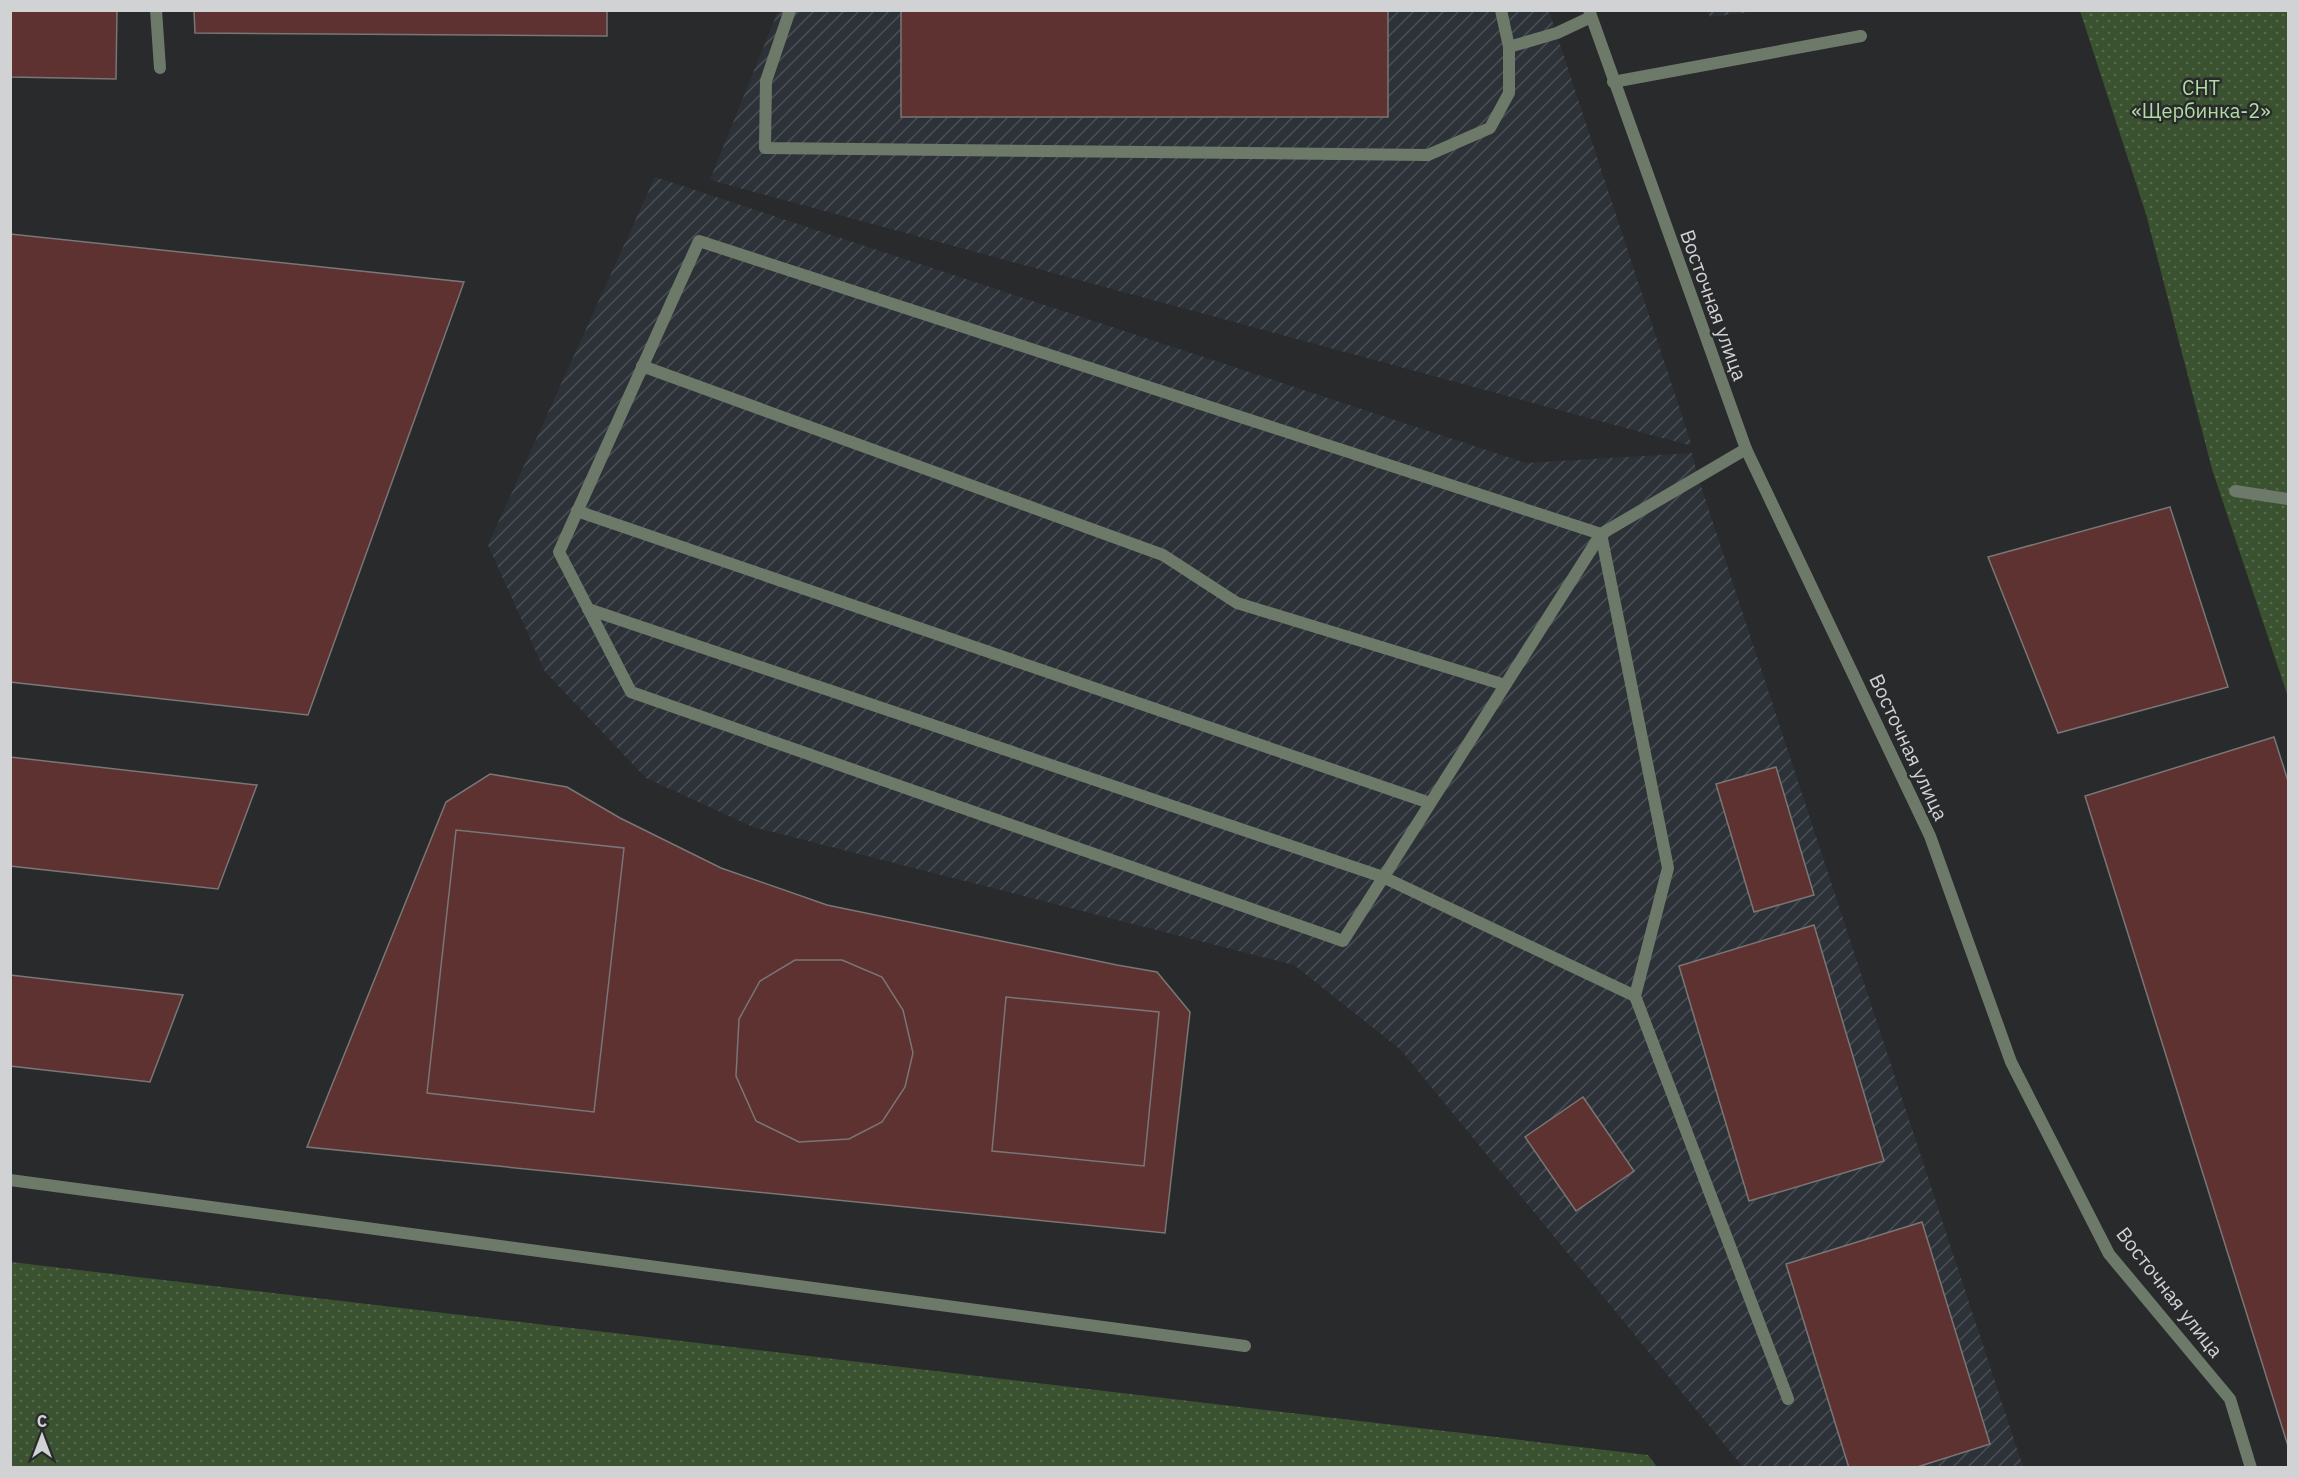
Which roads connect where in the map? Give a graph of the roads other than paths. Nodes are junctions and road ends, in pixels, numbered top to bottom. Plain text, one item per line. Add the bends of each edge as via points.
1 (156, 10) edge
2 (790, 10) edge
3 (1501, 10) edge
4 (1590, 14) edge
5 (1862, 36) dead end
6 (1509, 47) junction
7 (160, 68) dead end
8 (1613, 82) junction
9 (642, 366) junction
10 (1746, 450) junction
11 (2235, 491) dead end
12 (2289, 499) edge
13 (577, 511) junction
14 (1601, 534) junction
15 (588, 609) junction
16 (1505, 685) junction
17 (1430, 803) junction
18 (1383, 877) junction
19 (1635, 996) junction
20 (10, 1180) edge
21 (1245, 1346) dead end
22 (1788, 1399) dead end
23 (2251, 1467) edge

1 - 7 street
2 - 6 street via 766,81 765,148 1428,155 1490,128 1509,93
3 - 6 street
4 - 6 street via 1557,33
4 - 8 street, Восточная улица
5 - 8 street
8 - 10 street, Восточная улица
9 - 13 street
9 - 14 street via 699,241
9 - 16 street via 1163,555 1237,603
10 - 14 street
10 - 23 street, Восточная улица via 1930,836 2011,1062 2109,1254 2230,1399
11 - 12 street
13 - 15 street via 559,552
13 - 17 street
14 - 16 street
14 - 19 street via 1668,868
15 - 18 street
15 - 18 street via 631,692 1343,941
16 - 17 street
17 - 18 street
18 - 19 street
19 - 22 street
20 - 21 street

